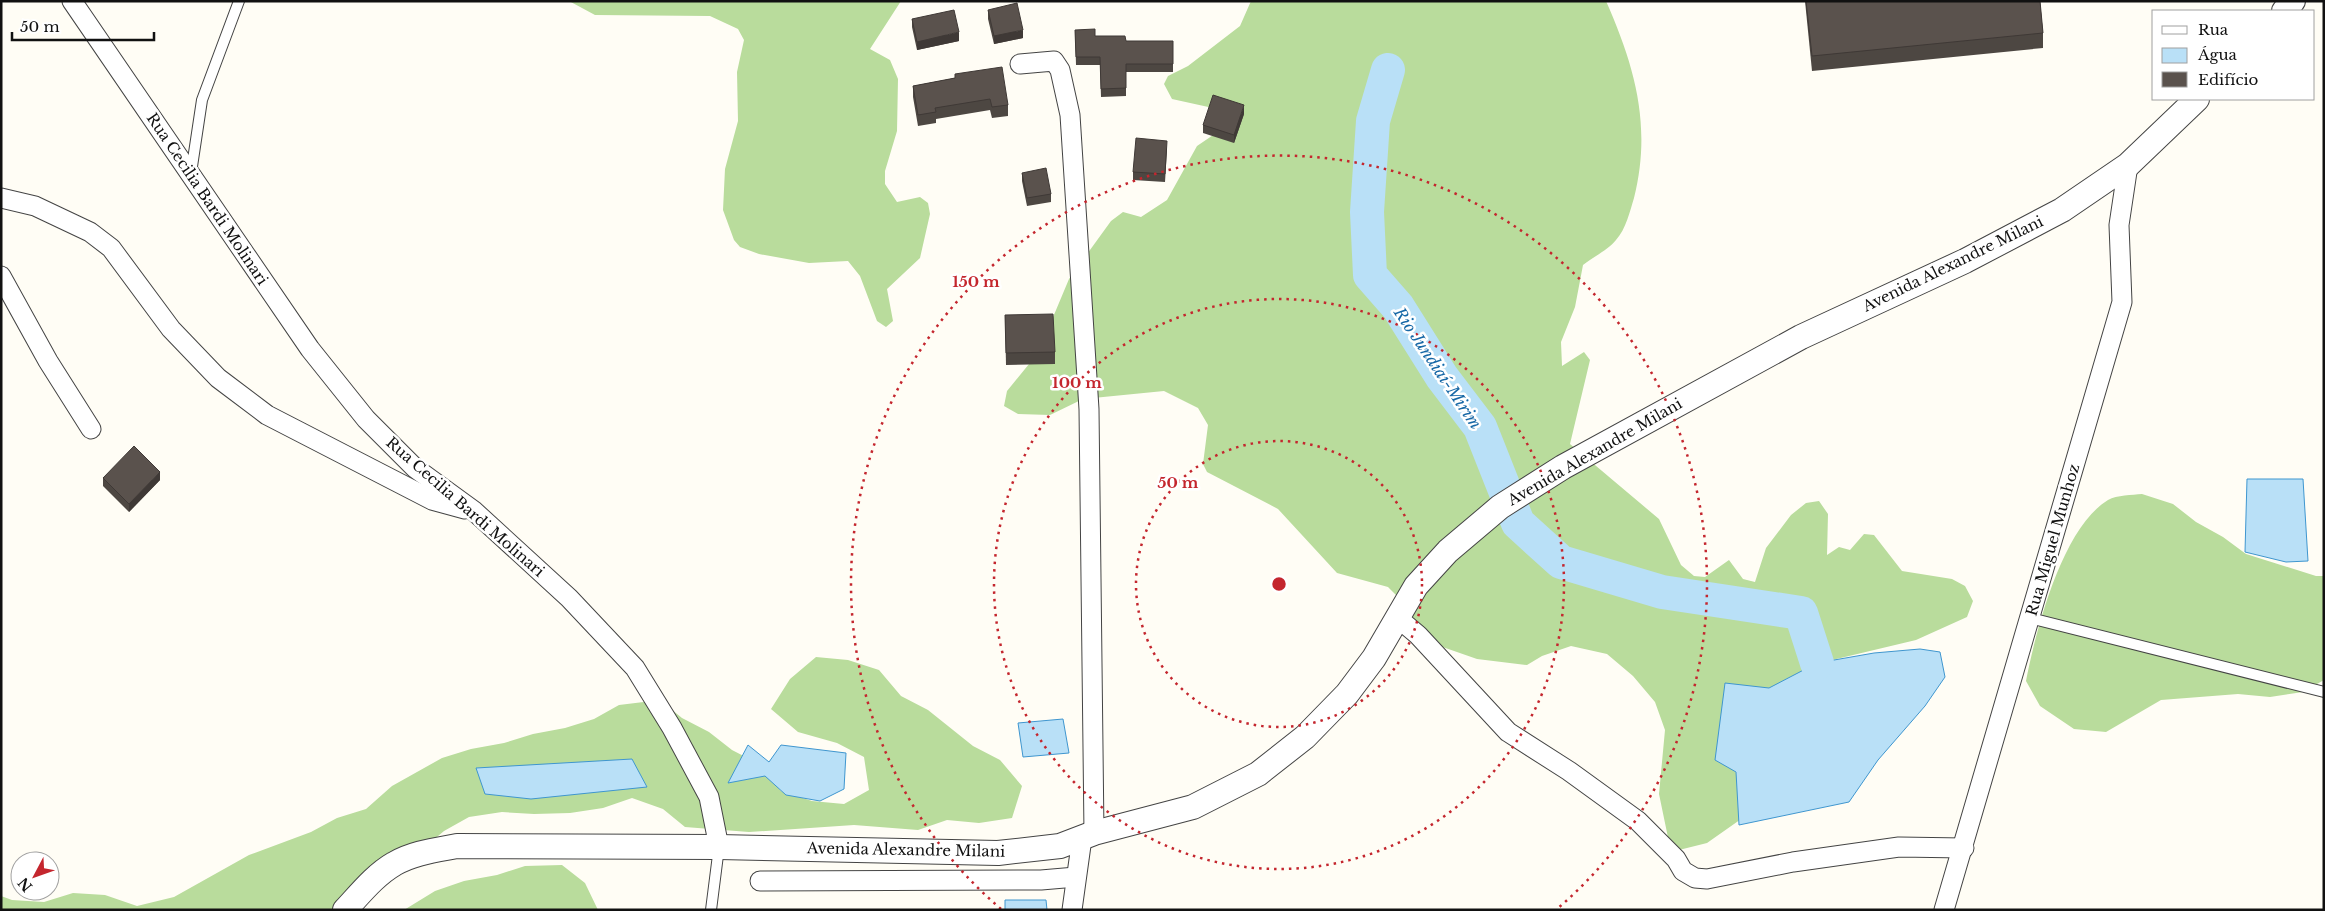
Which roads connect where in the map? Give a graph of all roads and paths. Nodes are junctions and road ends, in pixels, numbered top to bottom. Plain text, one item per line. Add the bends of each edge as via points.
1 (72, 1) edge
2 (239, 1) edge
3 (1020, 64) dead end
4 (2196, 100) edge
5 (2128, 165) junction
6 (191, 175) junction
7 (1, 198) edge
8 (1, 276) edge
9 (91, 429) dead end
10 (474, 511) junction
11 (2030, 618) junction
12 (1399, 619) junction
13 (2324, 692) edge
14 (1088, 836) junction
15 (720, 847) junction
16 (1964, 848) junction
17 (1076, 877) junction
18 (760, 881) dead end
19 (345, 910) edge
20 (711, 910) edge
21 (1072, 910) edge
22 (1944, 910) edge

1 - 6 street, Rua Cecilia Bardi Molinari
2 - 6 lane via 202,100
3 - 14 street via 1054,61 1060,70 1070,115 1089,409
4 - 5 street, Avenida Alexandre Milani
5 - 11 street, Rua Miguel Munhoz via 2119,225 2122,302
5 - 12 street, Avenida Alexandre Milani via 2062,210 1965,261 1801,337 1563,467 1500,507 1448,551 1416,586
6 - 10 street, Rua Cecilia Bardi Molinari via 310,349 366,419 415,468
7 - 10 street via 35,206 90,232 111,248 171,329 218,378 267,415 432,500
8 - 9 street via 48,361
10 - 15 street, Rua Cecilia Bardi Molinari via 569,598 635,668 709,797
11 - 13 lane
11 - 16 street, Rua Miguel Munhoz
12 - 14 street, Avenida Alexandre Milani via 1347,694 1305,737 1258,774 1193,806
12 - 16 street via 1418,635 1508,732 1638,821 1676,859 1683,871 1694,878 1707,879 1793,862 1899,847
14 - 15 street, Avenida Alexandre Milani via 1060,846 998,853
14 - 17 street
15 - 19 street, Avenida Alexandre Milani via 457,846 427,851 394,864
15 - 20 lane
16 - 22 street, Rua Miguel Munhoz
17 - 18 street via 1041,880
17 - 21 street

